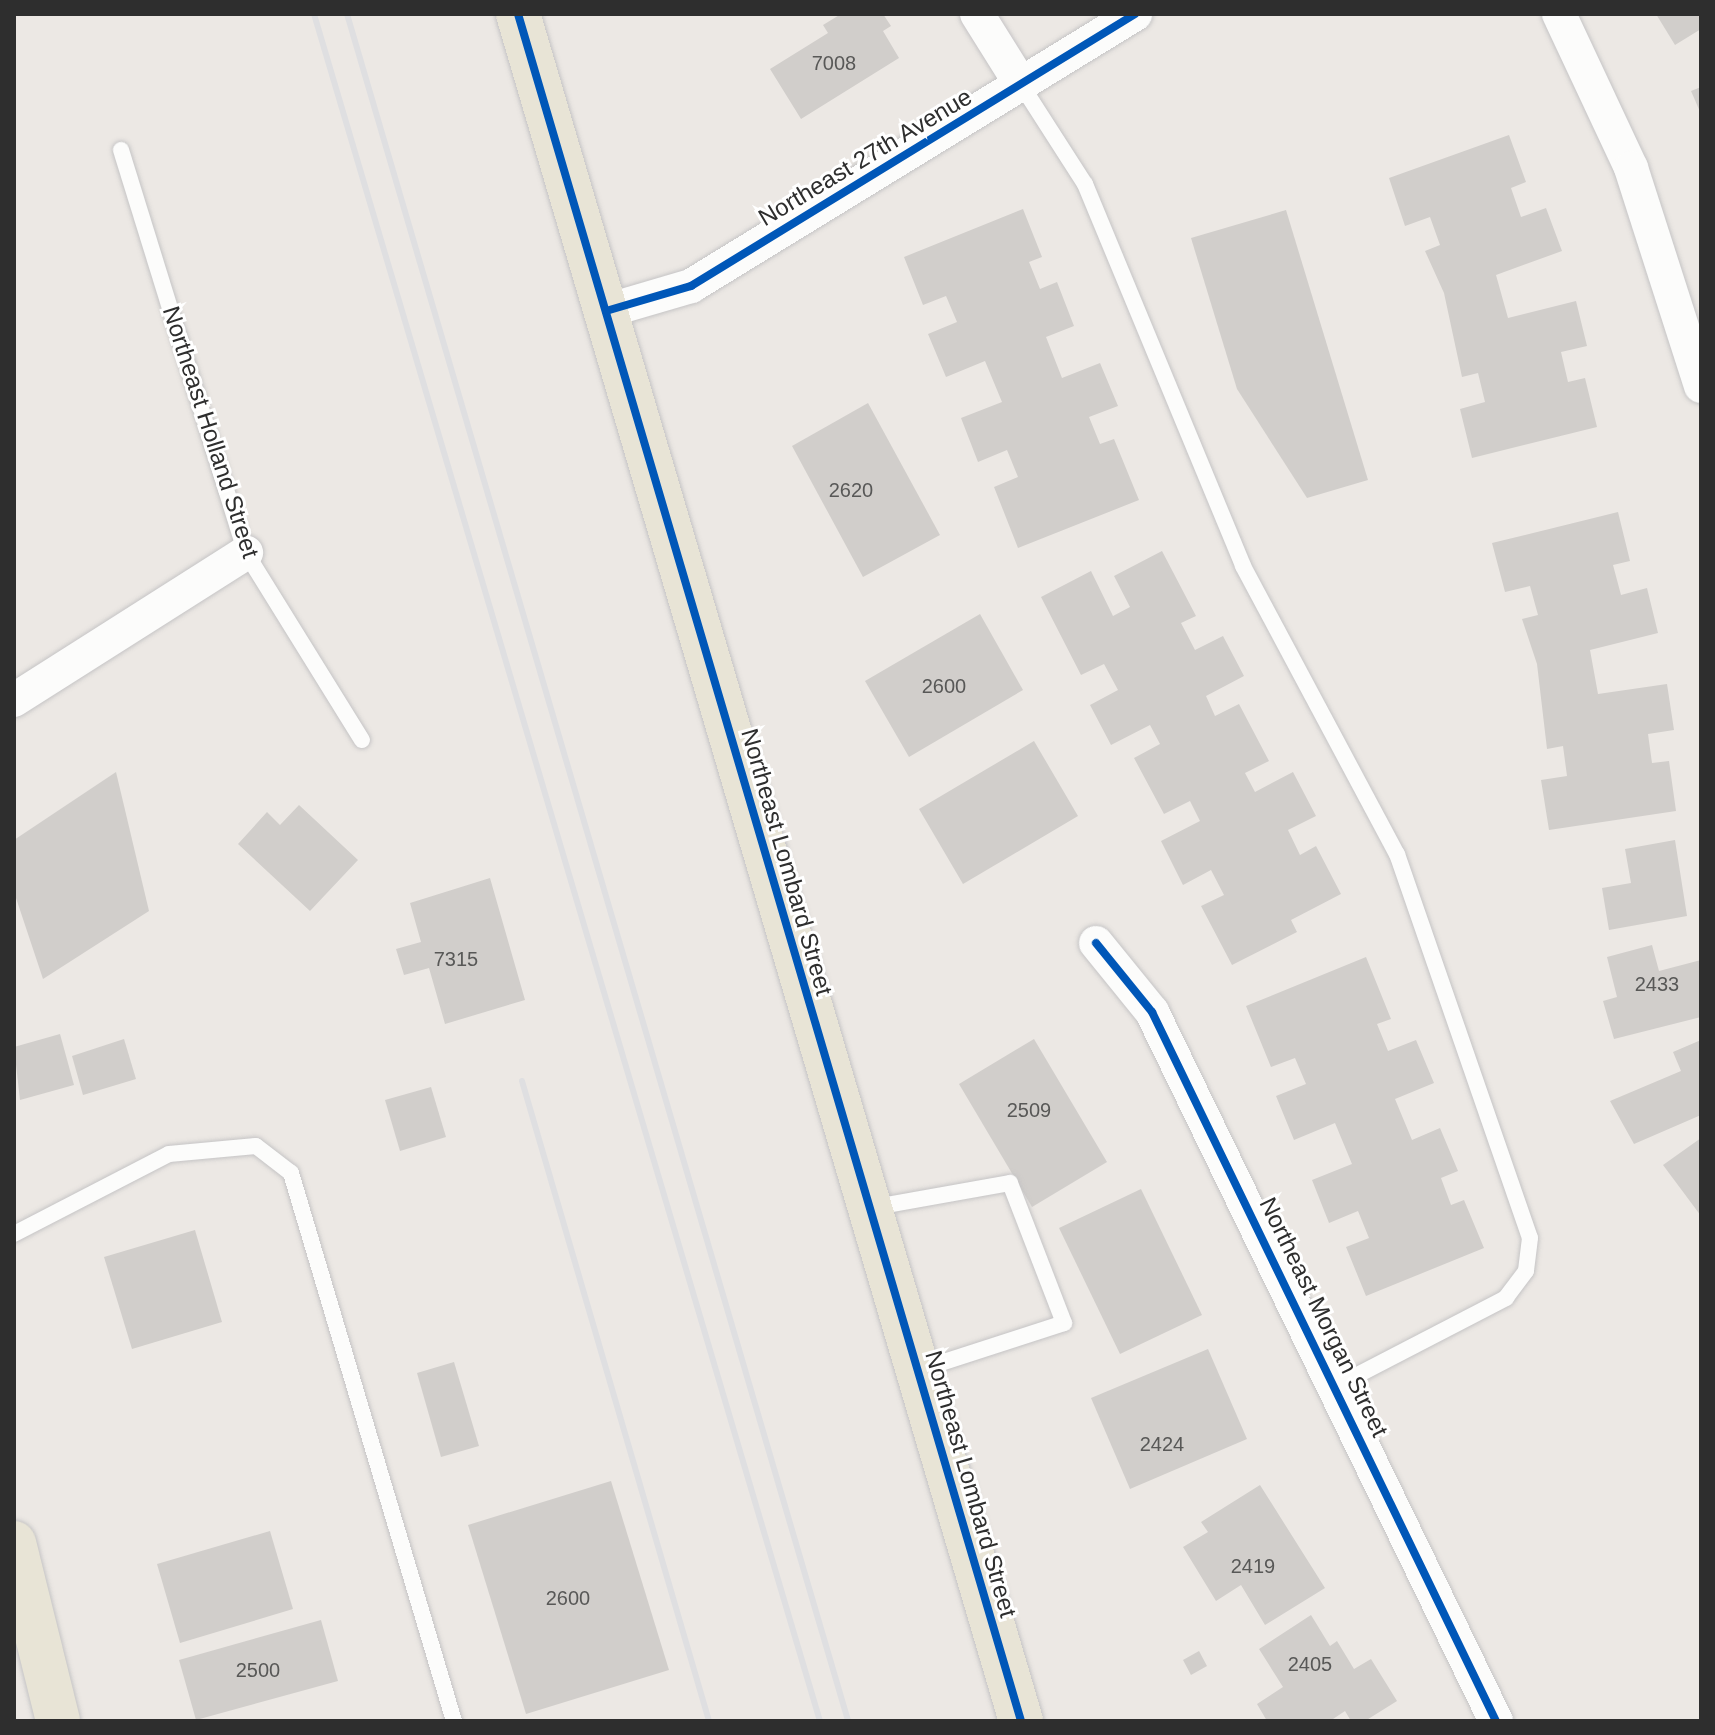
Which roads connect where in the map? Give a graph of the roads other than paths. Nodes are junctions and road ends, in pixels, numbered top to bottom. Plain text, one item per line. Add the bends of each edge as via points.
1 (518, 14) edge
2 (977, 14) edge
3 (1135, 14) edge
4 (1559, 14) edge
5 (1022, 86) junction
6 (121, 150) dead end
7 (606, 311) junction
8 (1701, 386) edge
9 (246, 553) junction
10 (14, 700) edge
11 (362, 740) dead end
12 (1096, 943) dead end
13 (869, 1208) junction
14 (14, 1234) edge
15 (917, 1371) junction
16 (1336, 1386) junction
17 (14, 1543) edge
18 (58, 1721) edge
19 (454, 1721) edge
20 (1021, 1721) edge
21 (1496, 1721) edge

1 - 7 main road, Northeast Lombard Street
2 - 5 street
3 - 5 street, Northeast 27th Avenue
4 - 8 street via 1631,168
5 - 7 street, Northeast 27th Avenue via 691,286
5 - 16 lane via 1085,184 1243,566 1397,854 1530,1238 1526,1271 1506,1298
6 - 9 lane, Northeast Holland Street
7 - 13 main road, Northeast Lombard Street
9 - 10 street
9 - 11 lane, Northeast Holland Street
12 - 16 street, Northeast Morgan Street via 1152,1012
13 - 15 main road, Northeast Lombard Street
13 - 15 lane via 1010,1183 1064,1323
14 - 19 lane via 169,1154 256,1146 291,1173
15 - 20 main road, Northeast Lombard Street
16 - 21 street, Northeast Morgan Street
17 - 18 main road

